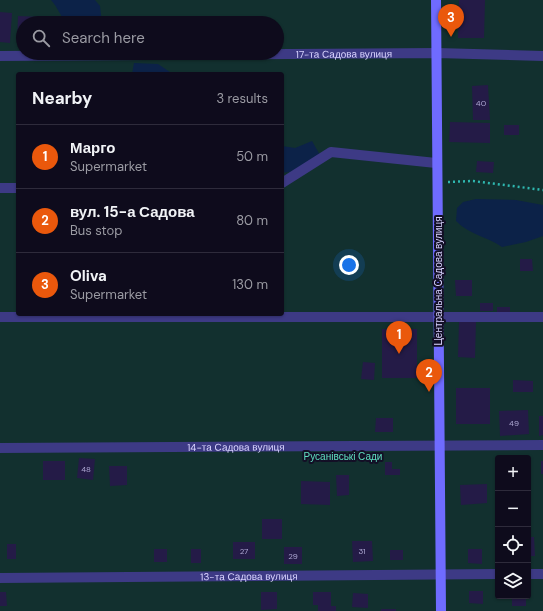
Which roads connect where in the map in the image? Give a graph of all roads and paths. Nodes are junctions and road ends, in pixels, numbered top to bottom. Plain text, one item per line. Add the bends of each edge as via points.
1 (436, 0) edge
2 (437, 53) junction
3 (284, 54) edge
4 (0, 56) edge
5 (16, 56) edge
6 (543, 56) edge
7 (436, 163) junction
8 (284, 182) edge
9 (437, 183) junction
10 (0, 188) edge
11 (16, 188) edge
12 (543, 190) edge
13 (0, 317) edge
14 (438, 317) junction
15 (543, 317) edge
16 (439, 445) junction
17 (543, 445) edge
18 (0, 448) edge
19 (440, 574) junction
20 (495, 574) edge
21 (531, 574) edge
22 (543, 574) edge
23 (0, 578) edge
24 (441, 611) edge

1 - 2 main road, Центральна Садова вулиця
2 - 3 street, 17-та Садова вулиця
2 - 6 street, 17-та Садова вулиця
2 - 7 main road, Центральна Садова вулиця
4 - 5 street, 17-та Садова вулиця
7 - 8 street via 331,152
7 - 9 main road, Центральна Садова вулиця
9 - 12 path via 473,181
9 - 14 main road, Центральна Садова вулиця
10 - 11 street
13 - 14 street
14 - 15 street
14 - 16 main road, Центральна Садова вулиця
16 - 17 street, 14-та Садова вулиця
16 - 18 street, 14-та Садова вулиця
16 - 19 main road, Центральна Садова вулиця
19 - 20 street, 13-та Садова вулиця
19 - 23 street, 13-та Садова вулиця
19 - 24 main road, Центральна Садова вулиця
21 - 22 street

